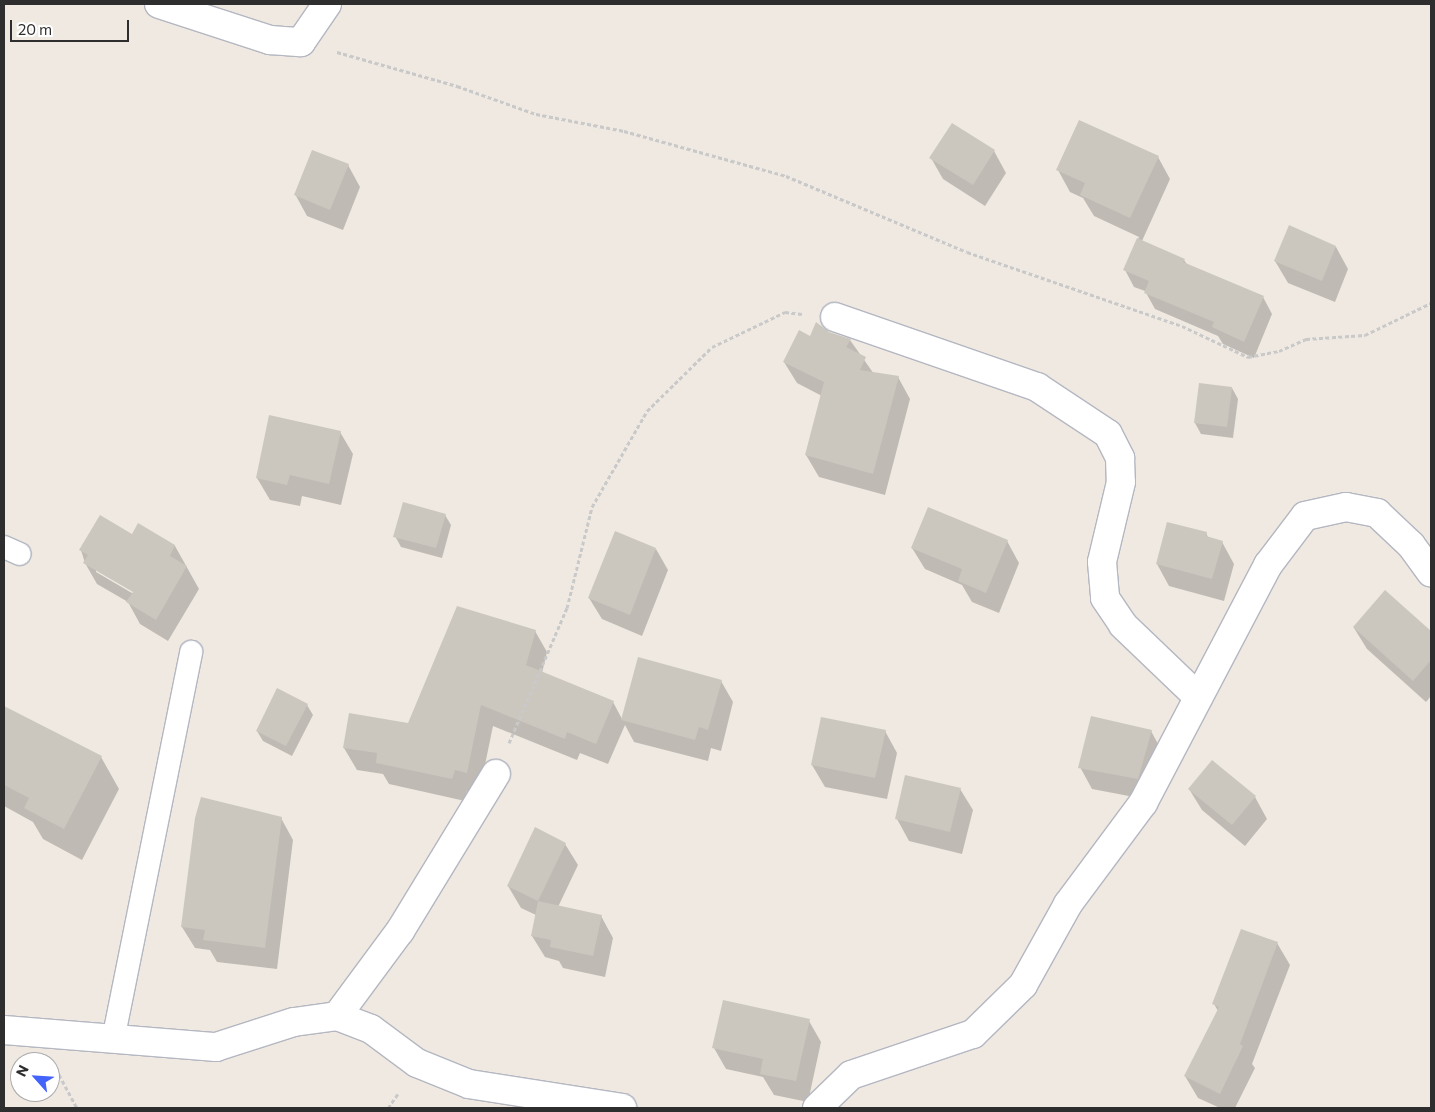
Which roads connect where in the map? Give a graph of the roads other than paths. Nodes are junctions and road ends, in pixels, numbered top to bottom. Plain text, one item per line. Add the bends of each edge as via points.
1 (159, 4) edge
2 (327, 4) edge
3 (835, 317) road end
4 (1431, 573) edge
5 (191, 652) dead end
6 (1198, 697) junction
7 (496, 774) road end
8 (337, 1016) junction
9 (4, 1030) edge
10 (113, 1040) junction
11 (622, 1108) edge
12 (817, 1108) edge

1 - 2 street via 270,40 301,42
3 - 6 street via 1037,387 1108,434 1120,458 1121,482 1102,562 1105,598 1123,625
4 - 6 street via 1411,545 1377,513 1346,507 1305,516 1268,565
5 - 10 lane
6 - 12 street via 1143,804 1068,904 1023,985 973,1034 851,1075
7 - 8 street via 400,931
8 - 10 street via 294,1022 216,1047
8 - 11 street via 371,1029 417,1063 469,1084
9 - 10 street

